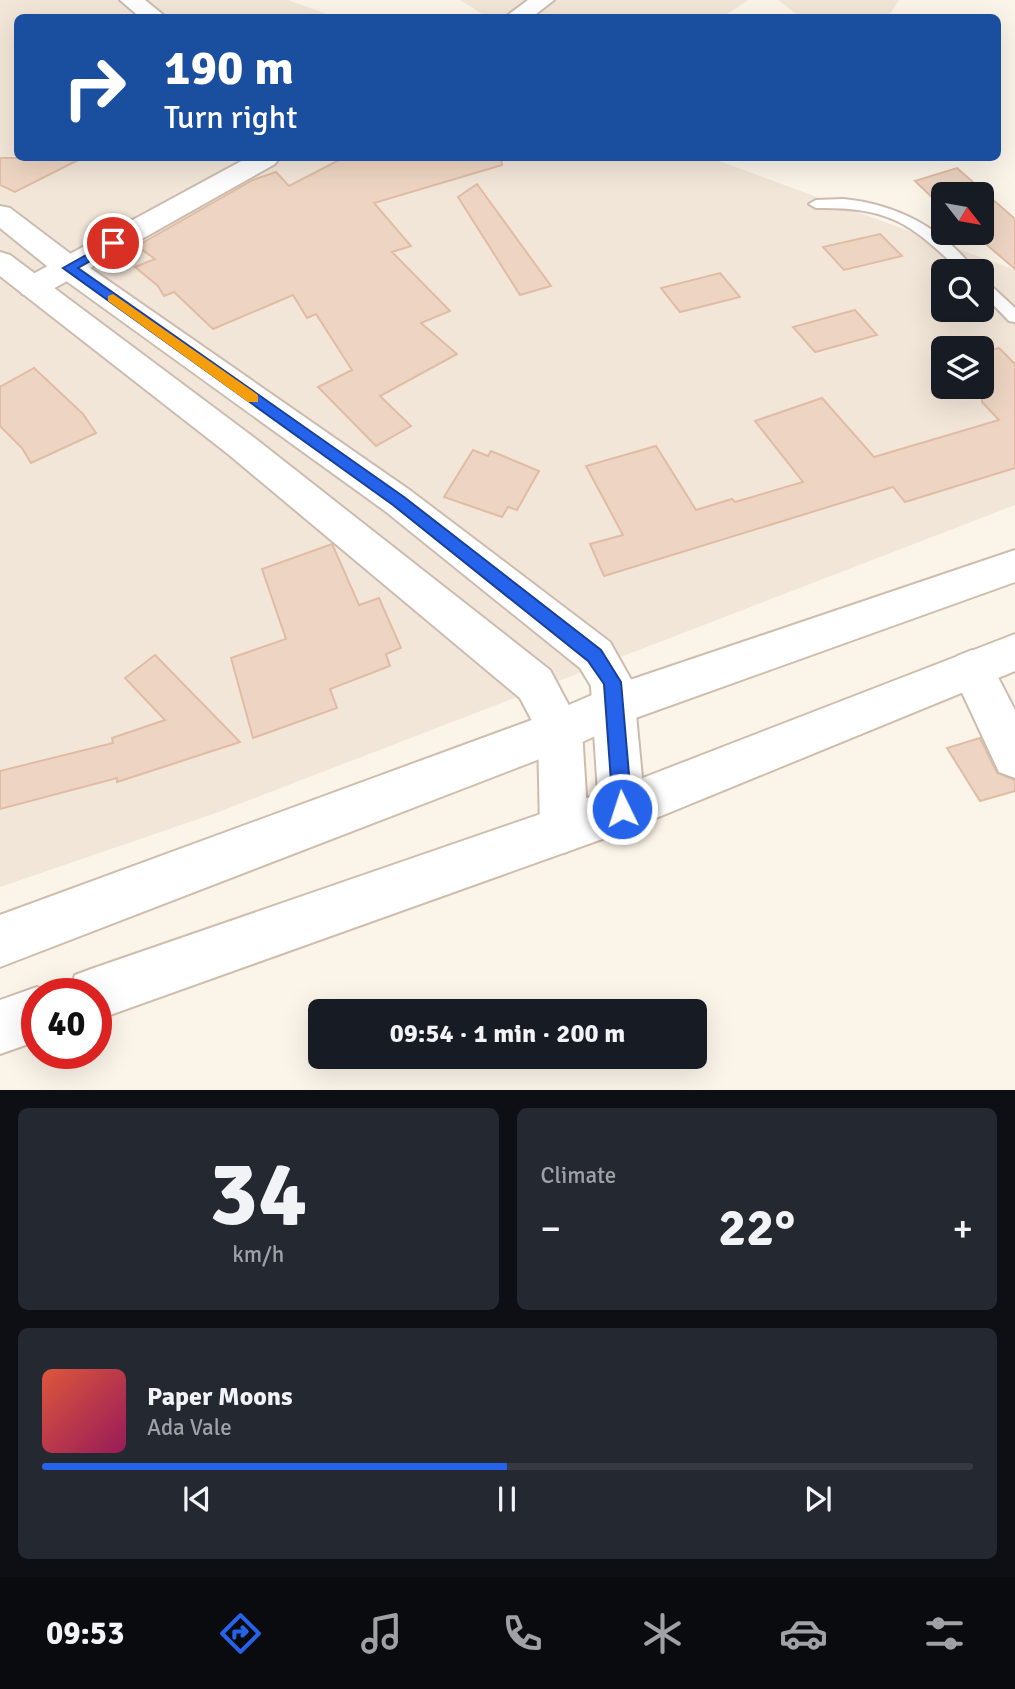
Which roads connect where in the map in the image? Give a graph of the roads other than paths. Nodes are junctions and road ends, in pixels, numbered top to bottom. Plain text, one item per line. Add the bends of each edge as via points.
1 (131, 0) edge
2 (543, 0) edge
3 (150, 14) edge
4 (521, 14) edge
5 (260, 161) edge
6 (816, 204) dead end
7 (0, 214) edge
8 (955, 259) edge
9 (59, 260) junction
10 (11, 273) edge
11 (994, 297) edge
12 (1015, 317) edge
13 (1015, 566) edge
14 (1015, 652) edge
15 (972, 669) junction
16 (615, 705) junction
17 (560, 730) junction
18 (1015, 757) edge
19 (622, 809) junction
20 (564, 829) junction
21 (0, 942) edge
22 (112, 988) edge
23 (21, 1020) edge
24 (0, 1027) edge

1 - 3 street
2 - 4 street
5 - 9 street
6 - 8 lane via 850,202 900,214
7 - 9 street
9 - 10 street
9 - 16 street via 398,501 594,655 612,682
10 - 17 street via 240,445 535,684
11 - 12 lane
13 - 16 street
14 - 15 street
15 - 18 street
15 - 19 street
16 - 17 street
16 - 19 street
17 - 20 street
17 - 21 street
19 - 20 street
20 - 22 street
23 - 24 street

